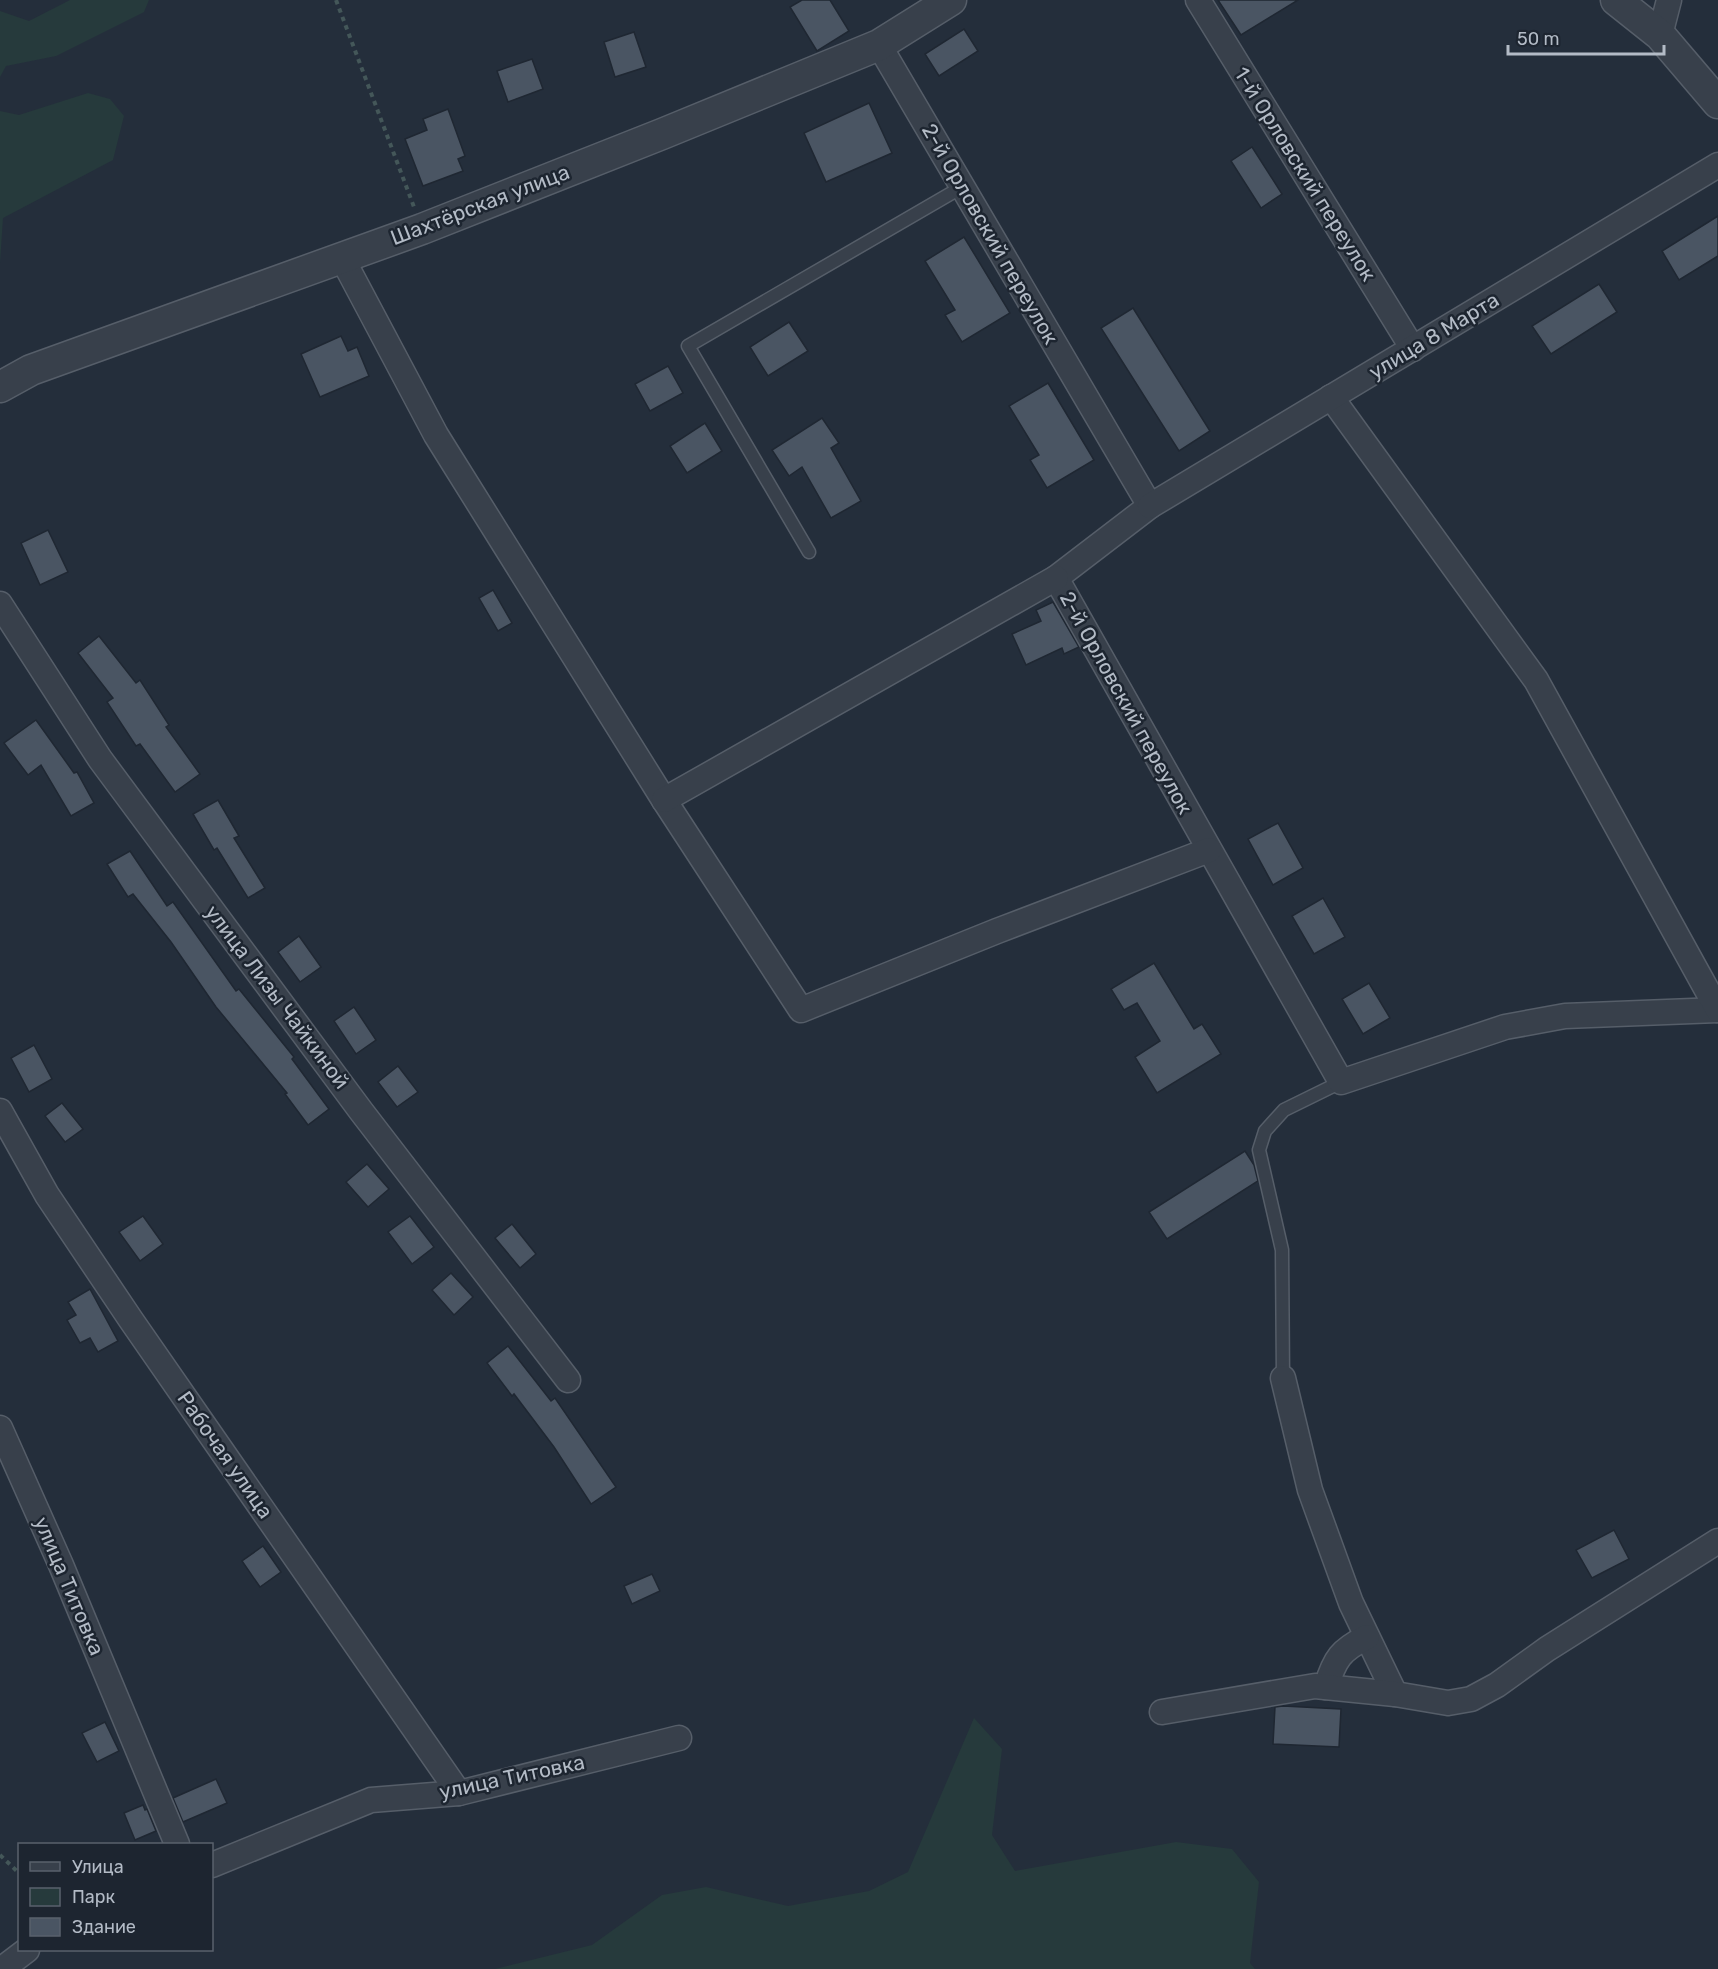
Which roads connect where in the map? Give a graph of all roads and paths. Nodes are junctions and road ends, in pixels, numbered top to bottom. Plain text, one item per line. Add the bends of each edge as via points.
1 (336, 0) edge
2 (951, 0) edge
3 (1198, 0) edge
4 (1616, 0) edge
5 (1669, 0) edge
6 (1660, 35) junction
7 (879, 45) junction
8 (1718, 103) edge
9 (1718, 165) edge
10 (962, 187) junction
11 (422, 229) junction
12 (341, 256) junction
13 (1413, 349) junction
14 (0, 387) edge
15 (1331, 397) junction
16 (1150, 506) junction
17 (809, 552) dead end
18 (1056, 578) junction
19 (0, 604) edge
20 (664, 800) junction
21 (1209, 850) junction
22 (1718, 1010) edge
23 (1341, 1082) junction
24 (0, 1111) edge
25 (1283, 1378) joint
26 (568, 1380) dead end
27 (0, 1428) edge
28 (1718, 1541) edge
29 (1367, 1637) junction
30 (1326, 1687) junction
31 (1395, 1694) junction
32 (1162, 1713) dead end
33 (679, 1738) dead end
34 (459, 1793) junction
35 (176, 1843) edge
36 (0, 1855) edge
37 (213, 1865) edge
38 (18, 1872) edge
39 (26, 1951) edge
40 (2, 1969) edge

1 - 11 path
2 - 7 street, Шахтёрская улица
3 - 13 street, 1-й Орловский переулок
4 - 6 street
5 - 6 street
6 - 8 street
7 - 10 street, 2-й Орловский переулок
7 - 11 street, Шахтёрская улица
9 - 13 street, улица 8 Марта
10 - 16 street, 2-й Орловский переулок
10 - 17 lane via 688,346
11 - 12 street, Шахтёрская улица
12 - 14 street, Шахтёрская улица via 31,370
12 - 20 street via 436,435
13 - 15 street, улица 8 Марта
15 - 16 street, улица 8 Марта
15 - 22 street via 1536,680
16 - 18 street, 2-й Орловский переулок
18 - 20 street
18 - 21 street, 2-й Орловский переулок
19 - 26 street, улица Лизы Чайкиной via 100,759 361,1111
20 - 21 street via 801,1010
21 - 23 street, 2-й Орловский переулок
22 - 23 street via 1555,1018 1505,1027
23 - 25 lane via 1284,1110 1265,1131 1259,1150 1282,1250
24 - 34 street, Рабочая улица via 47,1195 118,1301
25 - 29 street via 1310,1490
27 - 35 street, улица Титовка
28 - 31 street via 1470,1699 1448,1703
29 - 30 street via 1342,1652
29 - 31 street
30 - 31 street
30 - 32 street
33 - 34 street, улица Титовка
34 - 37 street, улица Титовка via 371,1800
36 - 38 path
39 - 40 street

